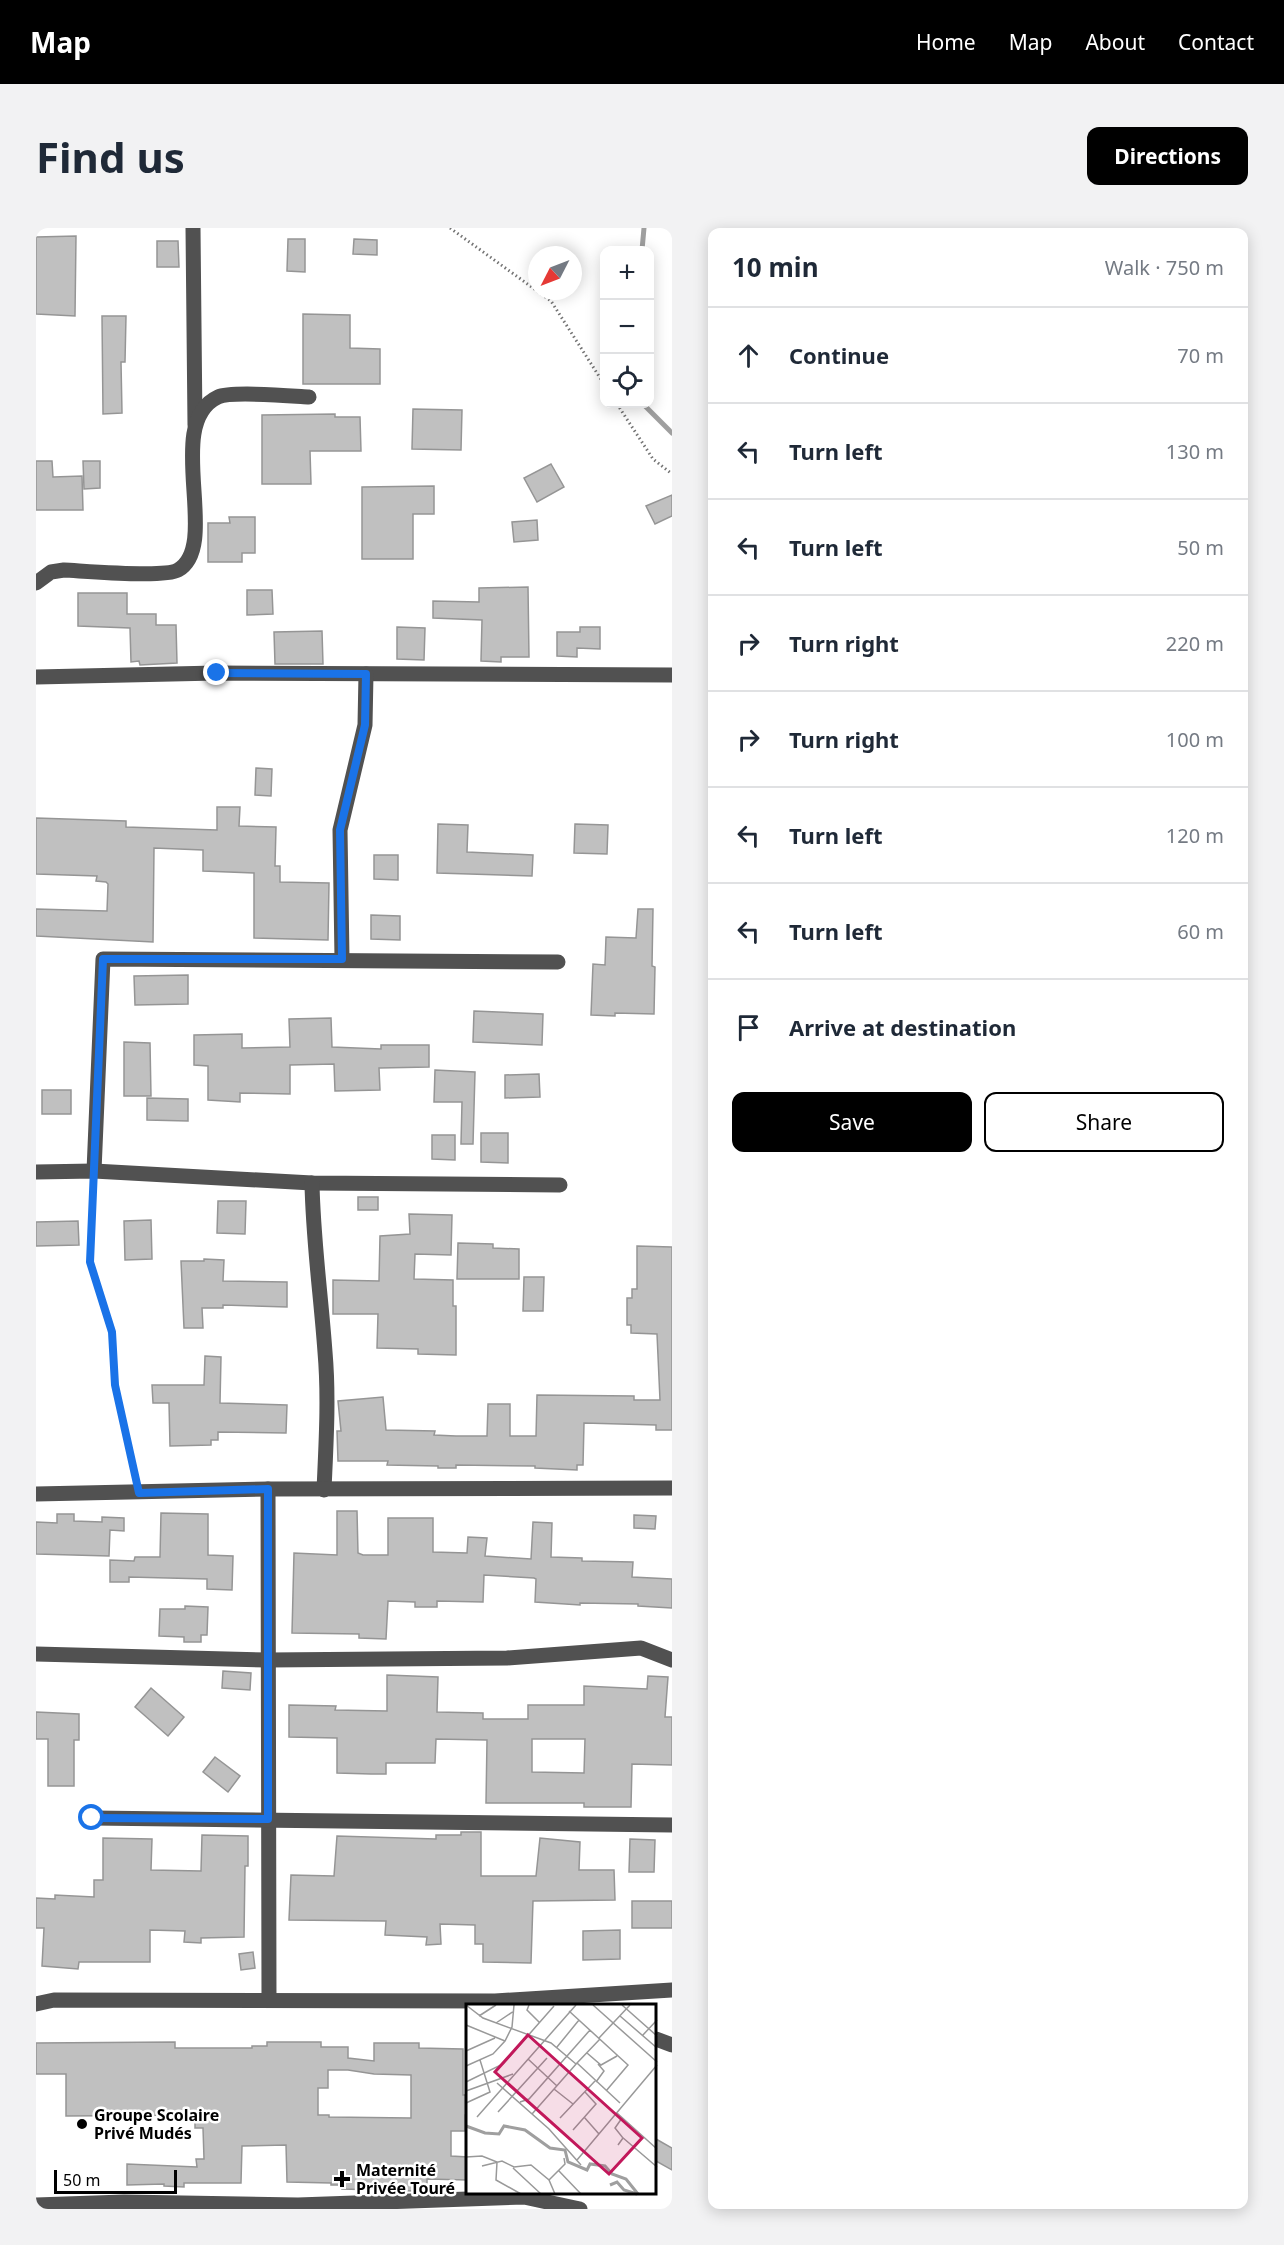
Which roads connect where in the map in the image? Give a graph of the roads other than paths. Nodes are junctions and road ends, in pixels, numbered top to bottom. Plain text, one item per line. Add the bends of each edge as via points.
1 (193, 228) edge
2 (309, 397) dead end
3 (195, 425) junction
4 (36, 583) edge
5 (366, 674) junction
6 (672, 675) edge
7 (36, 676) edge
8 (342, 959) junction
9 (558, 962) dead end
10 (94, 1171) junction
11 (36, 1172) edge
12 (312, 1183) junction
13 (560, 1185) dead end
14 (672, 1488) edge
15 (268, 1489) junction
16 (324, 1490) junction
17 (36, 1494) edge
18 (36, 1654) edge
19 (268, 1660) junction
20 (672, 1660) edge
21 (92, 1818) dead end
22 (268, 1819) junction
23 (672, 1825) edge
24 (672, 1990) edge
25 (269, 2000) junction
26 (495, 2001) junction
27 (36, 2004) edge
28 (508, 2004) edge
29 (657, 2039) edge
30 (672, 2045) edge
31 (36, 2205) edge
32 (580, 2209) edge

1 - 3 street
2 - 3 street via 219,396 205,407
3 - 4 street via 192,478 196,522 194,546 186,563 177,571 160,574 64,570 51,572
5 - 6 street
5 - 7 street
5 - 8 street via 365,725 340,830
8 - 9 street
8 - 10 street via 103,959
10 - 11 street
10 - 12 street
12 - 13 street
12 - 16 street via 325,1355
14 - 16 street
15 - 16 street
15 - 17 street
15 - 19 street
18 - 19 street
19 - 20 street via 507,1658 641,1648
19 - 22 street
21 - 22 street
22 - 23 street
22 - 25 street
24 - 26 street
25 - 26 street
25 - 27 street via 54,2000
26 - 28 street
29 - 30 street
31 - 32 street via 298,2205 524,2197

